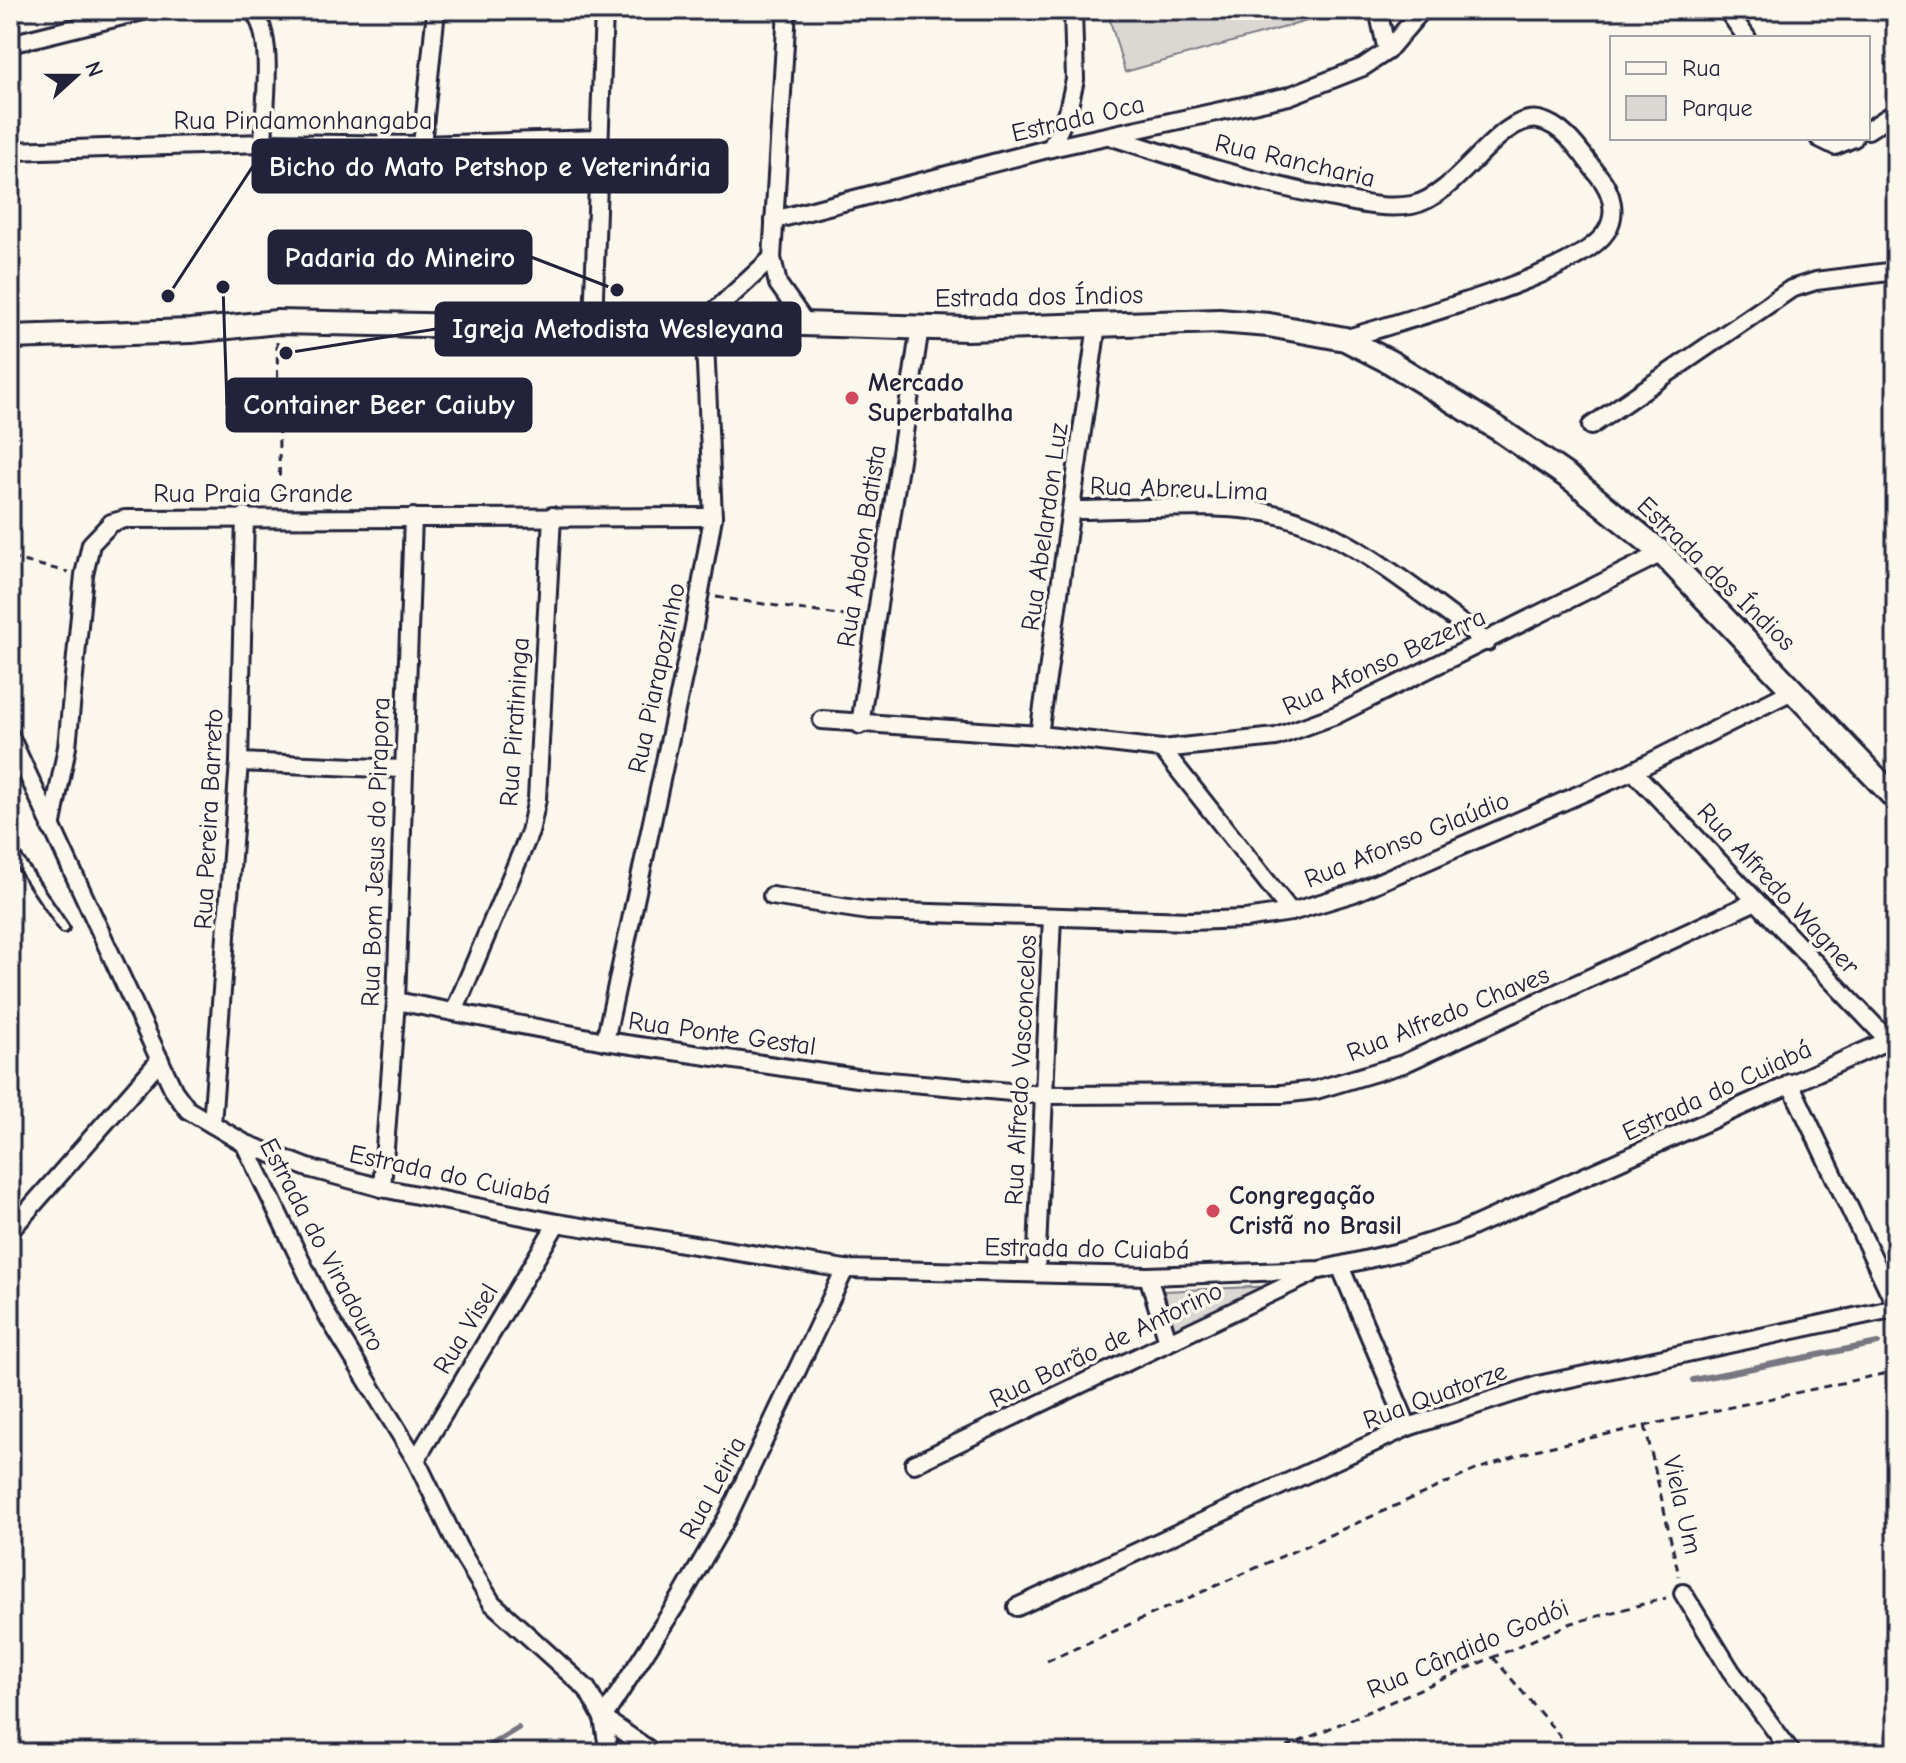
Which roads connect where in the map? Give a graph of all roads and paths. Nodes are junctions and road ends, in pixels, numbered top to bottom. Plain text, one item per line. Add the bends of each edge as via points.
1 (147, 10) edge
2 (252, 10) edge
3 (436, 10) edge
4 (604, 10) edge
5 (787, 10) edge
6 (1073, 10) edge
7 (1378, 10) edge
8 (1422, 10) edge
9 (1727, 10) edge
10 (104, 14) edge
11 (1746, 36) edge
12 (10, 44) edge
13 (1387, 51) junction
14 (1896, 112) edge
15 (1870, 129) edge
16 (1112, 137) junction
17 (597, 139) junction
18 (1823, 140) edge
19 (1849, 140) edge
20 (263, 143) junction
21 (422, 145) junction
22 (1051, 148) junction
23 (10, 151) edge
24 (774, 220) junction
25 (772, 258) junction
26 (1896, 271) edge
27 (704, 321) junction
28 (277, 322) junction
29 (593, 324) junction
30 (807, 325) junction
31 (1097, 325) junction
32 (920, 327) junction
33 (10, 337) edge
34 (1345, 339) junction
35 (1591, 426) dead end
36 (1073, 510) junction
37 (245, 516) junction
38 (552, 516) junction
39 (280, 517) junction
40 (413, 517) junction
41 (713, 517) junction
42 (1662, 553) junction
43 (10, 558) edge
44 (84, 575) junction
45 (700, 595) junction
46 (874, 620) junction
47 (1487, 642) junction
48 (1794, 690) junction
49 (822, 720) dead end
50 (860, 725) junction
51 (1039, 735) junction
52 (10, 736) edge
53 (1162, 749) junction
54 (239, 762) junction
55 (402, 769) junction
56 (1633, 771) junction
57 (17, 774) edge
58 (1896, 799) edge
59 (51, 828) junction
60 (10, 848) edge
61 (772, 896) dead end
62 (1756, 901) junction
63 (1291, 912) junction
64 (1052, 917) junction
65 (64, 928) dead end
66 (396, 1001) junction
67 (454, 1012) junction
68 (1892, 1038) edge
69 (605, 1041) junction
70 (160, 1060) junction
71 (1790, 1083) junction
72 (1043, 1095) junction
73 (212, 1124) junction
74 (244, 1143) junction
75 (382, 1188) junction
76 (557, 1223) junction
77 (10, 1231) edge
78 (1340, 1266) junction
79 (845, 1269) junction
80 (1320, 1270) junction
81 (1036, 1273) junction
82 (1148, 1276) junction
83 (1896, 1307) edge
84 (1168, 1341) junction
85 (1896, 1371) edge
86 (1645, 1425) junction
87 (1408, 1427) junction
88 (416, 1460) junction
89 (914, 1464) dead end
90 (1683, 1593) junction
91 (1017, 1607) dead end
92 (1493, 1657) junction
93 (1047, 1661) dead end
94 (603, 1718) junction
95 (609, 1753) edge
96 (654, 1753) edge
97 (1273, 1753) edge
98 (1574, 1753) edge
99 (1792, 1753) edge

1 - 10 street
2 - 20 street via 266,36
3 - 21 street
4 - 17 street
5 - 24 street
6 - 22 street via 1075,80
7 - 13 street
8 - 13 street, Estrada Oca
9 - 11 street
10 - 12 street
13 - 16 street, Estrada Oca via 1341,78 1289,96
14 - 15 street
16 - 22 street, Estrada Oca
16 - 34 street, Rua Rancharia via 1259,183 1394,207 1431,199 1448,189 1507,129 1536,120 1569,138 1604,182 1613,213 1606,233 1585,251 1520,282
17 - 21 street, Rua Pindamonhangaba
17 - 29 street
18 - 19 street via 1835,146
20 - 21 street, Rua Pindamonhangaba
20 - 23 street, Rua Pindamonhangaba
22 - 24 street, Estrada Oca
24 - 25 street
25 - 27 street
25 - 30 street via 778,284
26 - 35 street via 1791,289
27 - 29 street, Estrada dos Índios
27 - 30 street, Estrada dos Índios
27 - 41 street, Rua Piarapozinho
28 - 29 street, Estrada dos Índios via 570,328
28 - 33 street, Estrada dos Índios via 191,331
28 - 39 path
30 - 32 street, Estrada dos Índios
31 - 32 street, Estrada dos Índios
31 - 34 street, Estrada dos Índios via 1219,321
31 - 36 street, Rua Abelardon Luz
32 - 46 street, Rua Abdon Batista
34 - 42 street, Estrada dos Índios via 1500,430 1574,481
36 - 47 street, Rua Abreu Lima via 1250,511 1283,516 1356,550
36 - 51 street, Rua Abelardon Luz
37 - 39 street, Rua Praia Grande
37 - 44 street, Rua Praia Grande via 111,523 91,544
37 - 54 street, Rua Pereira Barreto
38 - 40 street, Rua Praia Grande
38 - 41 street, Rua Praia Grande
38 - 67 street, Rua Piratininga via 537,799 530,832
39 - 40 street, Rua Praia Grande
40 - 55 street, Rua Bom Jesus do Pirapora
41 - 45 street, Rua Piarapozinho
42 - 47 street, Rua Afonso Bezerra
42 - 48 street, Estrada dos Índios
43 - 44 path
44 - 59 street, Rua Praia Grande via 67,747
45 - 46 path
45 - 69 street, Rua Piarapozinho
46 - 50 street, Rua Abdon Batista
47 - 53 street, Rua Afonso Bezerra via 1296,731 1245,743
48 - 56 street, Rua Afonso Glaúdio
48 - 58 street, Estrada dos Índios
49 - 50 street, Rua Afonso Bezerra
50 - 51 street, Rua Afonso Bezerra
51 - 53 street, Rua Afonso Bezerra
52 - 57 street, Estrada do Viradouro
53 - 63 street
54 - 55 street
54 - 73 street, Rua Pereira Barreto
55 - 66 street, Rua Bom Jesus do Pirapora
56 - 62 street, Rua Alfredo Wagner
56 - 63 street, Rua Afonso Glaúdio via 1354,893
57 - 59 street, Estrada do Viradouro
59 - 70 street, Estrada do Viradouro
60 - 65 lane
61 - 64 street, Rua Afonso Glaúdio via 868,911
62 - 68 street, Rua Alfredo Wagner
62 - 72 street, Rua Alfredo Chaves via 1517,1014 1358,1079 1282,1094
63 - 64 street, Rua Afonso Glaúdio via 1190,921
64 - 72 street, Rua Alfredo Vasconcelos
66 - 67 street, Rua Ponte Gestal
66 - 75 street, Rua Bom Jesus do Pirapora
67 - 69 street, Rua Ponte Gestal
68 - 71 street, Estrada do Cuiabá
69 - 72 street, Rua Ponte Gestal via 857,1078
70 - 73 street, Estrada do Viradouro via 188,1110
70 - 77 street
71 - 78 street, Estrada do Cuiabá via 1456,1234
71 - 83 street
72 - 81 street, Rua Alfredo Vasconcelos
73 - 74 street, Estrada do Viradouro
74 - 75 street, Estrada do Cuiabá
74 - 88 street, Estrada do Viradouro via 327,1315
75 - 76 street, Estrada do Cuiabá
76 - 79 street, Estrada do Cuiabá
76 - 88 street, Rua Visel
78 - 80 street, Estrada do Cuiabá
78 - 87 street
79 - 81 street, Estrada do Cuiabá
79 - 94 street, Rua Leiria via 728,1516
80 - 82 street, Estrada do Cuiabá
80 - 84 street, Rua Barão de Antorino
81 - 82 street, Estrada do Cuiabá
82 - 84 street
83 - 87 street, Rua Quatorze via 1538,1385
84 - 89 street, Rua Barão de Antorino
85 - 86 path
86 - 90 path, Viela Um
86 - 93 path via 1478,1469
87 - 91 street, Rua Quatorze
88 - 94 street, Estrada do Viradouro via 492,1603 587,1689
90 - 92 path, Rua Cândido Godói via 1572,1623
90 - 99 street via 1731,1671
92 - 97 path, Rua Cândido Godói
92 - 98 path
94 - 95 street
94 - 96 street

